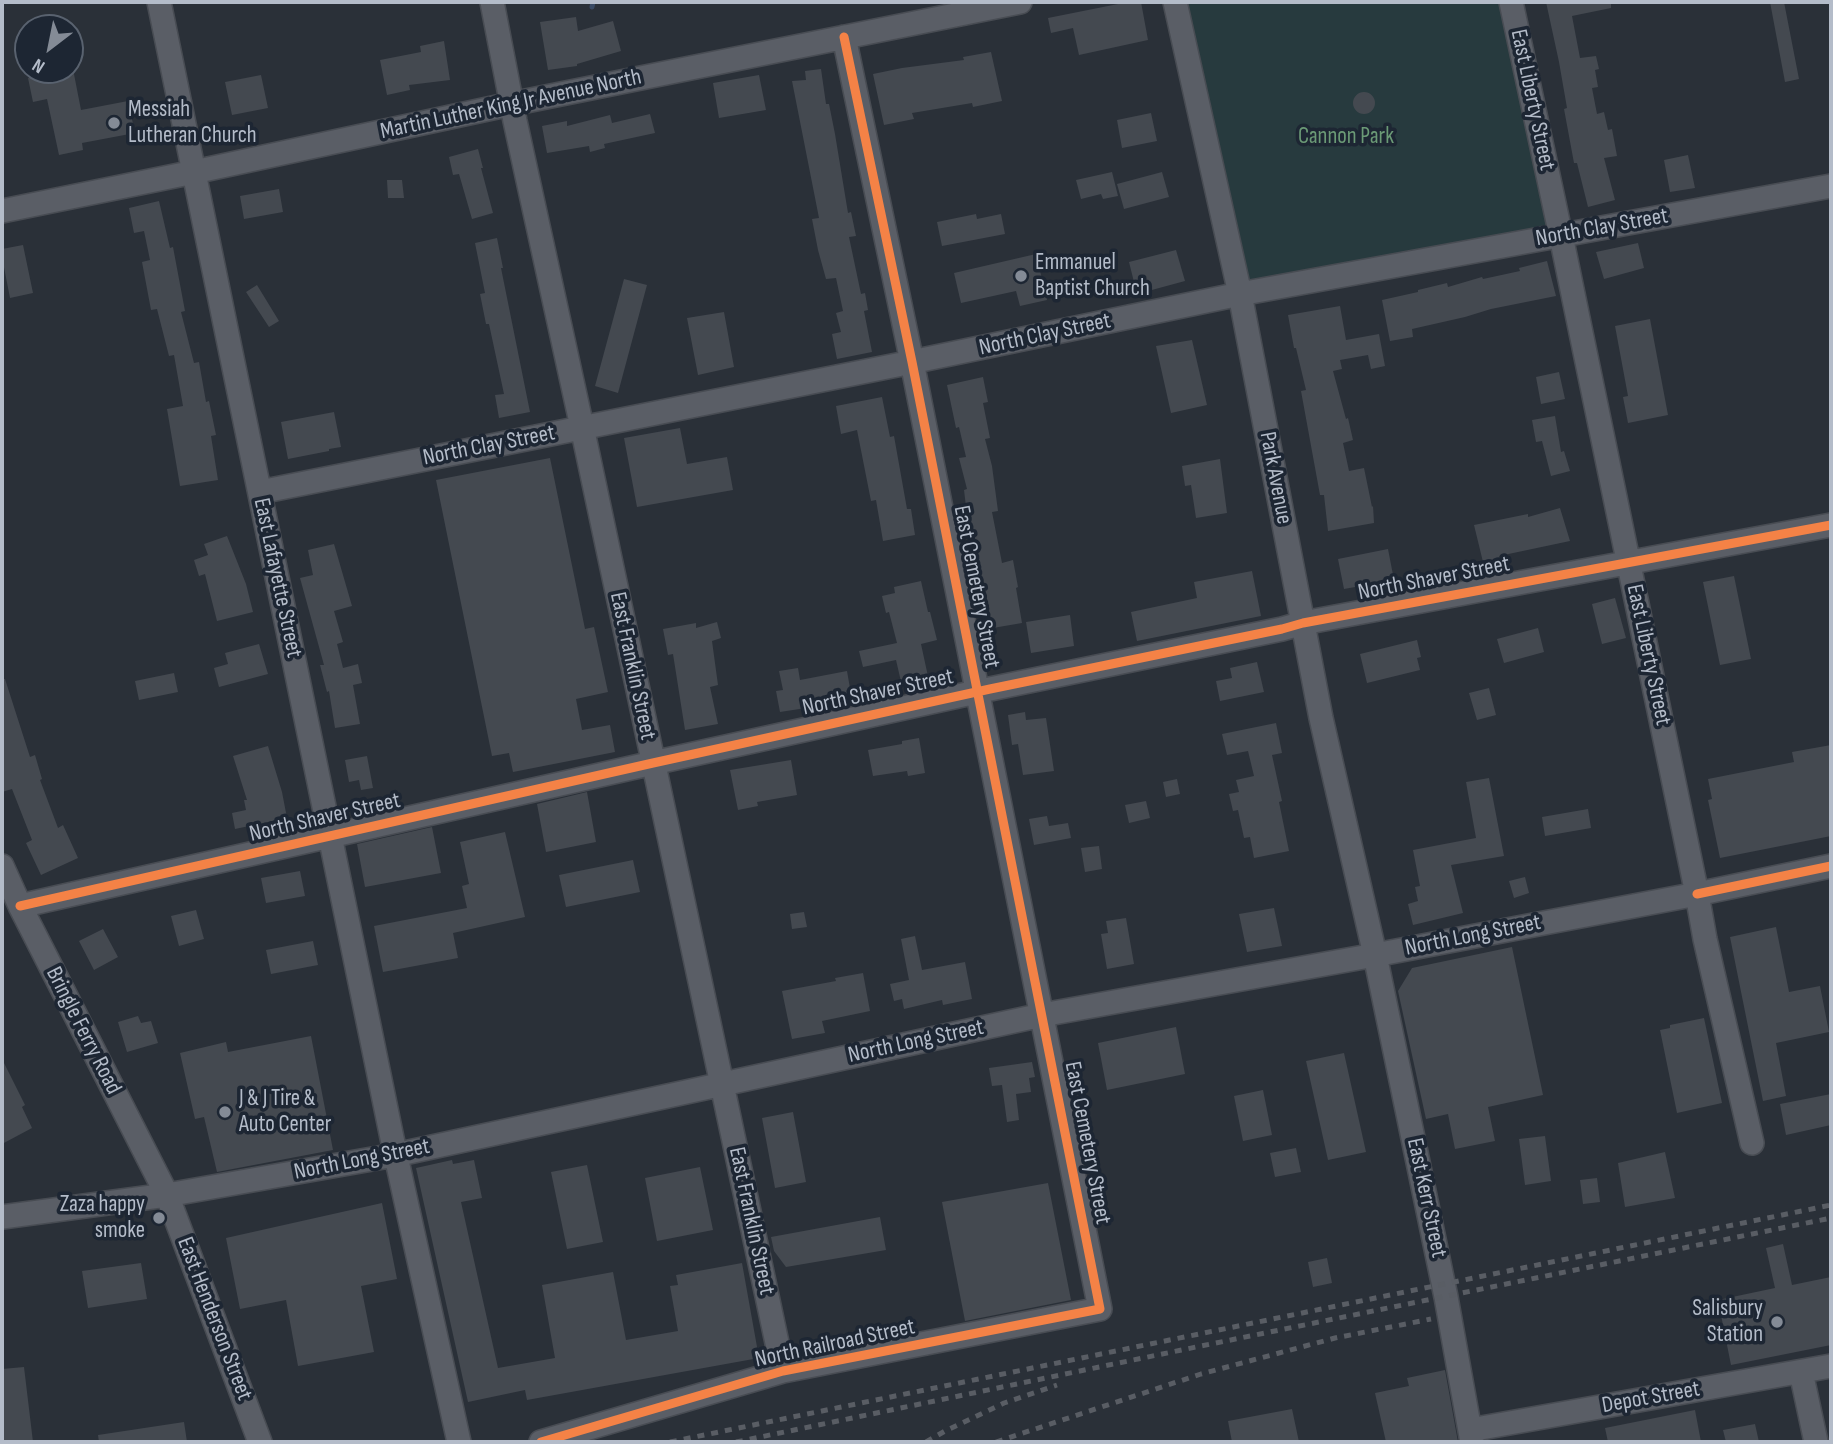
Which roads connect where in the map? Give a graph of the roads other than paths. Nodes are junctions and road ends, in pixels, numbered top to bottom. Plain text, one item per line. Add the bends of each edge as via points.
1 (159, 2) edge
2 (492, 2) edge
3 (1020, 2) edge
4 (1175, 2) edge
5 (1511, 2) edge
6 (844, 37) junction
7 (511, 104) junction
8 (194, 172) junction
9 (1831, 186) edge
10 (2, 211) edge
11 (1561, 236) junction
12 (1240, 294) junction
13 (912, 362) junction
14 (582, 427) junction
15 (260, 492) junction
16 (1831, 524) edge
17 (1628, 562) junction
18 (1303, 623) junction
19 (976, 692) junction
20 (653, 763) junction
21 (330, 836) junction
22 (2, 866) edge
23 (1831, 866) edge
24 (1698, 894) junction
25 (20, 906) junction
26 (1375, 955) junction
27 (1042, 1015) junction
28 (722, 1084) junction
29 (1752, 1143) dead end
30 (395, 1155) junction
31 (167, 1195) junction
32 (2, 1217) edge
33 (1100, 1309) joint
34 (1831, 1366) edge
35 (783, 1371) junction
36 (1801, 1372) junction
37 (1471, 1436) edge
38 (260, 1442) edge
39 (458, 1442) edge
40 (541, 1442) edge
41 (1816, 1442) edge

1 - 8 street, East Lafayette Street
2 - 7 street, East Franklin Street
3 - 6 street, Martin Luther King Jr Avenue North
4 - 12 street, Park Avenue
5 - 11 street, East Liberty Street
6 - 7 street, Martin Luther King Jr Avenue North
6 - 13 street, East Cemetery Street
7 - 8 street, Martin Luther King Jr Avenue North
7 - 14 street, East Franklin Street
8 - 10 street, Martin Luther King Jr Avenue North
8 - 15 street, East Lafayette Street
9 - 11 street, North Clay Street
11 - 12 street, North Clay Street
11 - 17 street, East Liberty Street
12 - 13 street, North Clay Street
12 - 18 street, Park Avenue
13 - 14 street, North Clay Street
13 - 19 street, East Cemetery Street
14 - 15 street, North Clay Street
14 - 20 street, East Franklin Street
15 - 21 street, East Lafayette Street
16 - 17 street, North Shaver Street
17 - 18 street, North Shaver Street
17 - 24 street, East Liberty Street
18 - 19 street, North Shaver Street
18 - 26 street, Park Avenue
19 - 20 street, North Shaver Street
19 - 27 street, East Cemetery Street
20 - 21 street, North Shaver Street
20 - 28 street, East Franklin Street
21 - 25 street, North Shaver Street
21 - 30 street, East Lafayette Street
22 - 25 street, Bringle Ferry Road
23 - 24 street, North Long Street
24 - 26 street, North Long Street
24 - 29 street, East Liberty Street
25 - 31 street, Bringle Ferry Road
26 - 27 street, North Long Street
26 - 37 street, East Kerr Street
27 - 28 street, North Long Street
27 - 33 street, East Cemetery Street
28 - 30 street, North Long Street
28 - 35 street, East Franklin Street
30 - 31 street, North Long Street
30 - 39 street
31 - 32 street, North Long Street
31 - 38 street, East Henderson Street
33 - 35 street, North Railroad Street
34 - 36 street, Depot Street
35 - 40 street, North Railroad Street
36 - 37 street, Depot Street
36 - 41 street

